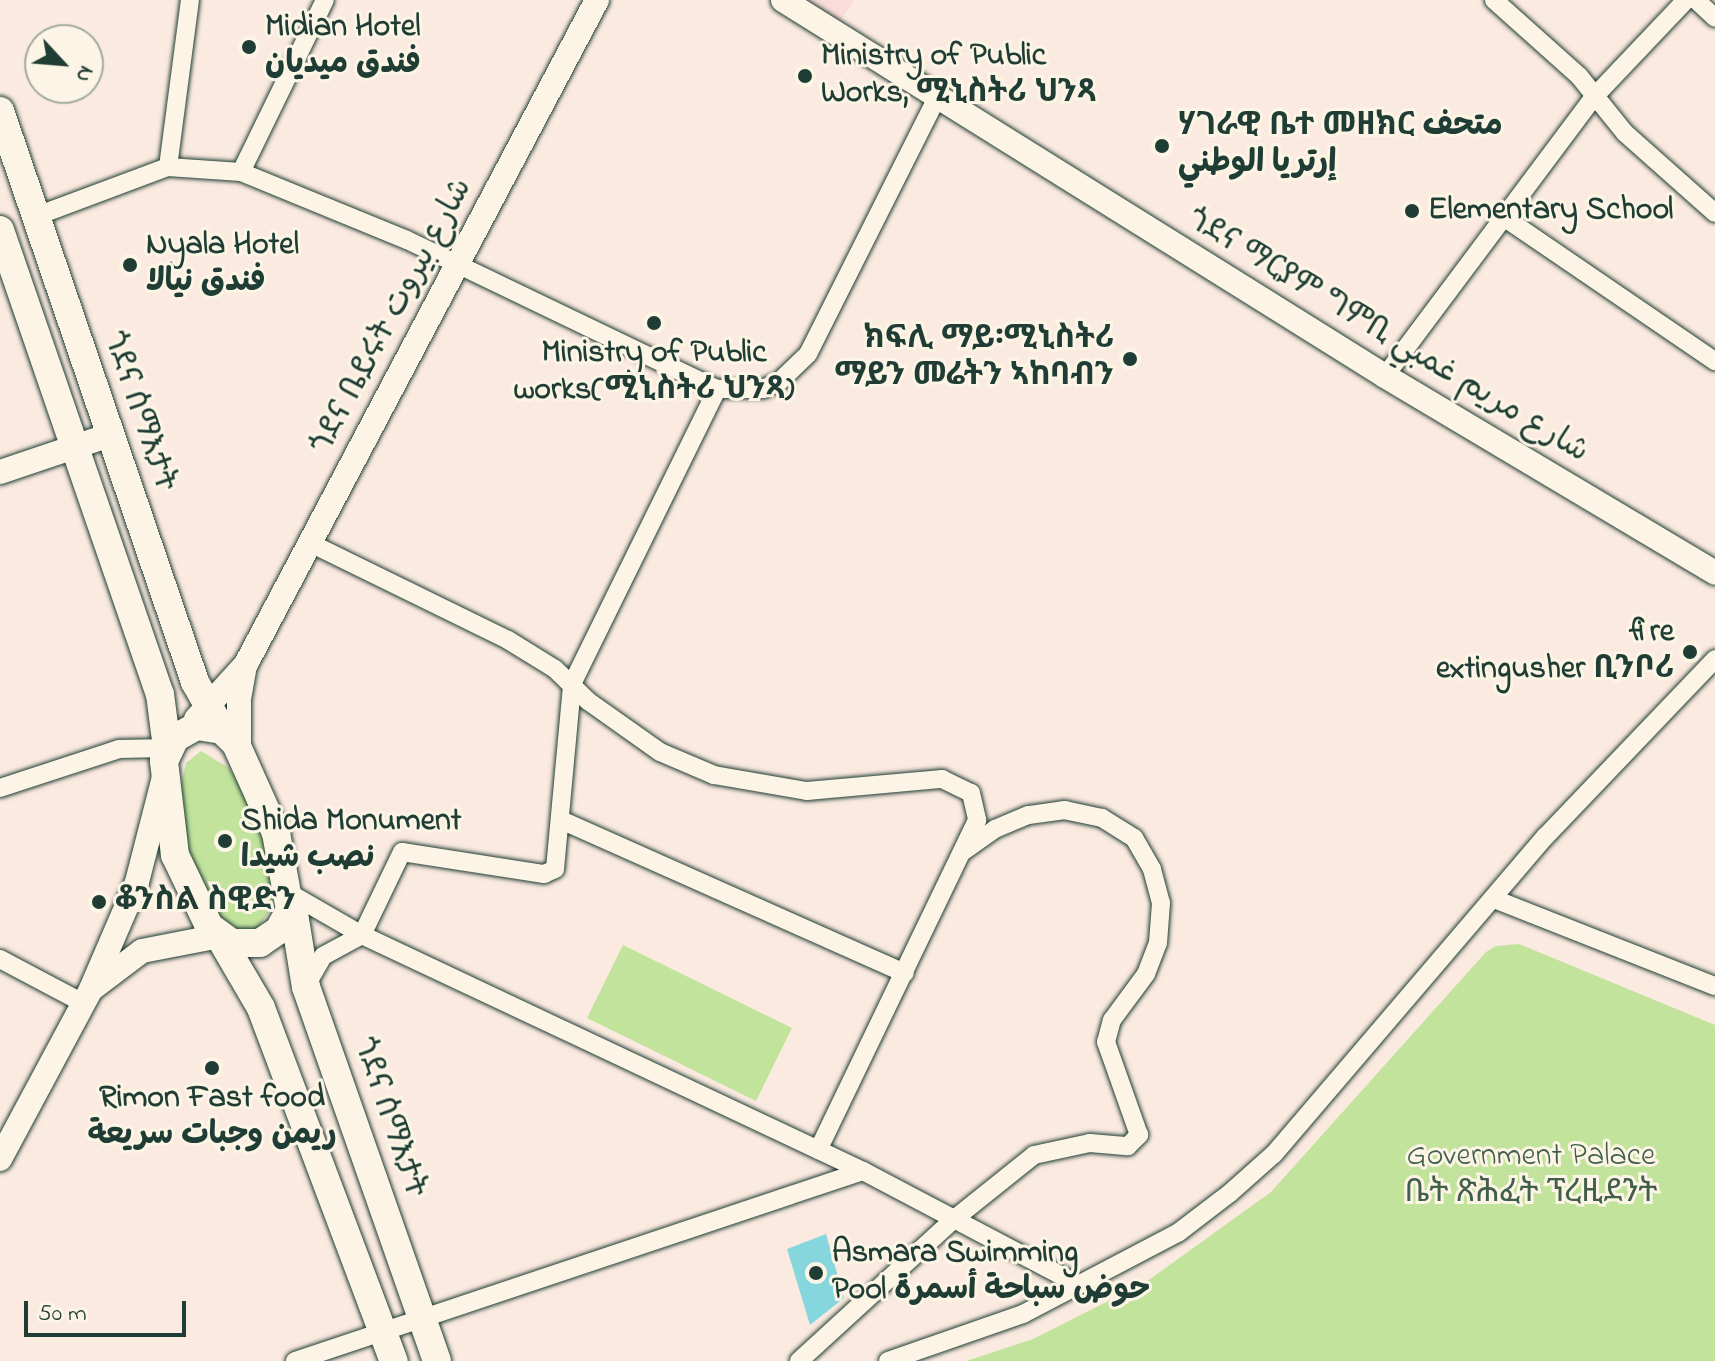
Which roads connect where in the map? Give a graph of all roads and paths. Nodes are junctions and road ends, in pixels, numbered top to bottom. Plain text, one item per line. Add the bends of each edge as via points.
1 (190, 0) edge
2 (325, 0) edge
3 (597, 0) edge
4 (783, 0) edge
5 (1494, 0) edge
6 (1686, 0) edge
7 (1696, 0) edge
8 (1715, 18) edge
9 (1594, 97) junction
10 (937, 98) junction
11 (0, 111) edge
12 (8, 162) edge
13 (168, 167) junction
14 (241, 172) junction
15 (1715, 213) edge
16 (34, 217) junction
17 (1505, 218) junction
18 (0, 230) edge
19 (456, 265) junction
20 (1715, 361) edge
21 (1385, 376) junction
22 (717, 389) junction
23 (110, 435) junction
24 (72, 447) junction
25 (0, 472) edge
26 (310, 543) junction
27 (1715, 573) edge
28 (1715, 659) edge
29 (246, 664) junction
30 (572, 684) junction
31 (223, 729) junction
32 (172, 751) junction
33 (0, 788) edge
34 (563, 821) junction
35 (963, 852) junction
36 (291, 894) junction
37 (1494, 899) junction
38 (362, 935) junction
39 (219, 936) junction
40 (0, 959) edge
41 (905, 973) junction
42 (1715, 986) edge
43 (306, 987) junction
44 (87, 996) junction
45 (818, 1150) junction
46 (0, 1159) edge
47 (863, 1171) junction
48 (953, 1220) junction
49 (1079, 1285) junction
50 (422, 1319) junction
51 (384, 1330) junction
52 (295, 1361) edge
53 (394, 1361) edge
54 (437, 1361) edge
55 (799, 1361) edge
56 (888, 1361) edge

1 - 13 street
2 - 14 street
3 - 19 main road, ጎደና ቤይሩት شارع بيروت
4 - 10 main road, ጎደና ማርያም ግምቢ شارع مريم غمبي
5 - 9 street via 1579,76
6 - 9 street
7 - 8 street
9 - 15 street via 1625,133
9 - 17 street
10 - 21 main road, ጎደና ማርያም ግምቢ شارع مريم غمبي
10 - 22 street via 808,354 780,381 763,389
11 - 12 main road, ጎደና ሰማእታት
12 - 16 main road, ጎደና ሰማእታት
13 - 14 street
13 - 16 street
14 - 19 street
16 - 23 main road, ጎደና ሰማእታት
17 - 20 street
17 - 21 street
18 - 24 main road
19 - 22 street
19 - 26 main road, ጎደና ቤይሩት شارع بيروت
21 - 27 main road, ጎደና ማርያም ግምቢ شارع مريم غمبي
22 - 30 street
23 - 24 main road
23 - 31 main road, ጎደና ሰማእታት via 195,682
24 - 25 main road
24 - 32 main road via 160,694
26 - 29 main road, ጎደና ቤይሩት شارع بيروت
26 - 30 street via 508,640
28 - 37 street via 1602,774
29 - 31 main road
29 - 31 main road via 239,699
30 - 34 street
30 - 35 street via 660,752 714,775 807,791 942,779 959,784 977,807
31 - 32 main road via 210,726
31 - 36 main road, ጎደና ሰማእታት via 267,807
32 - 33 street via 119,749
32 - 39 main road via 175,855 189,892
32 - 44 main road via 137,882
34 - 38 street via 555,869 544,874 402,852
34 - 41 street
35 - 41 street
35 - 48 street via 995,829 1028,815 1065,810 1102,818 1134,838 1152,869 1161,903 1158,943 1150,964 1112,1020 1106,1042 1109,1064 1138,1129 1137,1141 1128,1146 1068,1145 1034,1155
36 - 38 street
36 - 39 main road via 284,924 267,940 239,945
36 - 43 main road, ጎደና ሰማእታት
37 - 42 street
37 - 49 street via 1274,1154 1179,1232
38 - 43 street via 323,956
38 - 45 street
39 - 44 main road via 142,951
39 - 51 main road via 261,1008
40 - 44 street
41 - 45 street
43 - 50 main road, ጎደና ሰማእታት
44 - 46 main road
45 - 47 street
47 - 48 street
47 - 50 street
48 - 49 street
48 - 55 street
49 - 56 street via 998,1324
50 - 51 street
50 - 54 main road, ጎደና ሰማእታት
51 - 52 street
51 - 53 main road

